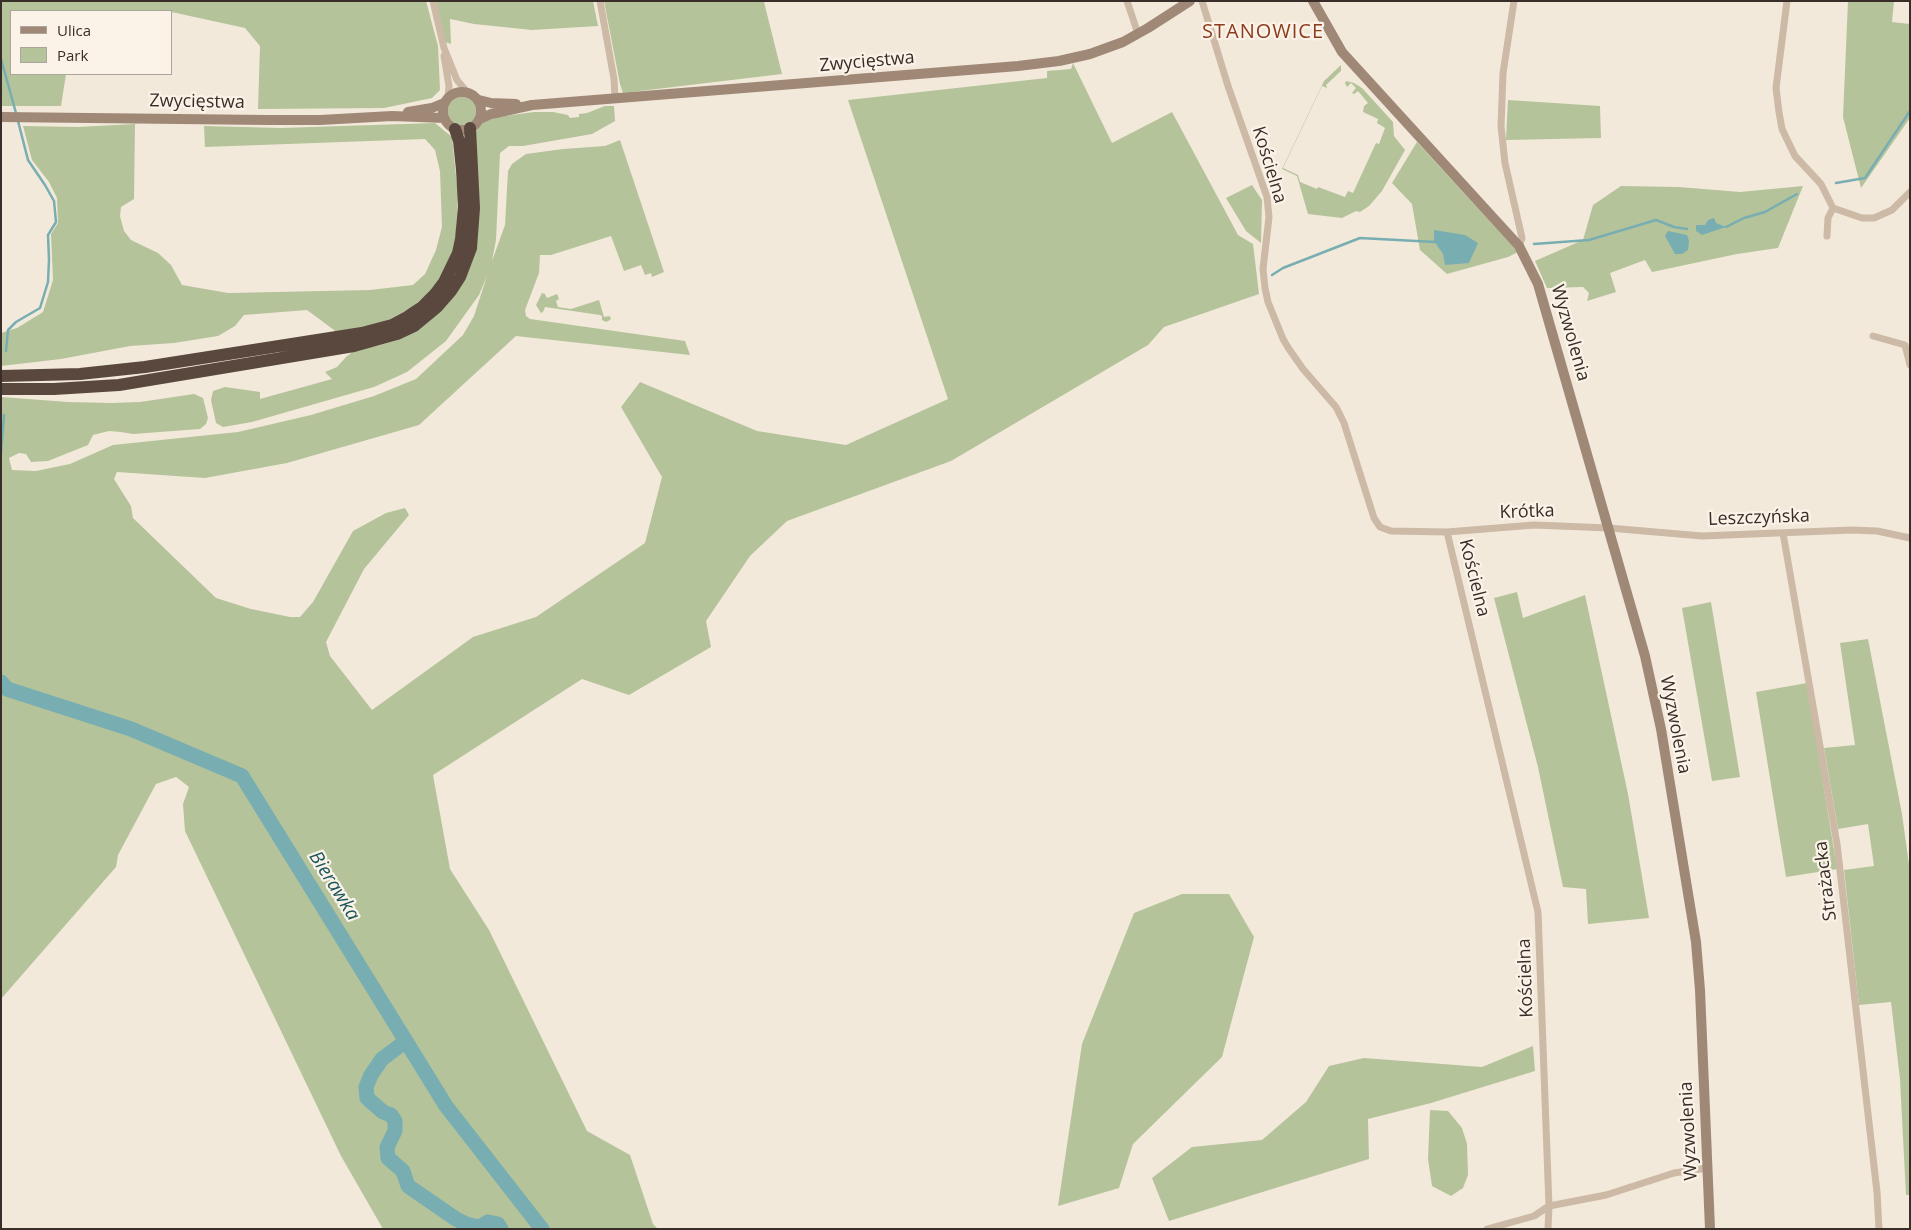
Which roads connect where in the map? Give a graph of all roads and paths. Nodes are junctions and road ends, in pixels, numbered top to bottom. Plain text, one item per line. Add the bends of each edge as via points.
1 (433, 1) edge
2 (600, 1) edge
3 (1127, 1) edge
4 (1190, 1) edge
5 (1202, 1) edge
6 (1313, 1) edge
7 (1514, 1) edge
8 (1787, 1) edge
9 (1138, 34) junction
10 (444, 48) junction
11 (467, 92) junction
12 (615, 98) junction
13 (446, 100) junction
14 (479, 100) junction
15 (532, 105) junction
16 (392, 116) junction
17 (1, 117) edge
18 (444, 118) junction
19 (480, 119) junction
20 (470, 128) junction
21 (455, 129) junction
22 (1910, 192) edge
23 (1833, 208) junction
24 (1826, 236) dead end
25 (1519, 246) junction
26 (1873, 336) dead end
27 (1910, 364) edge
28 (1, 376) edge
29 (1, 389) edge
30 (1609, 528) junction
31 (1447, 532) junction
32 (1783, 533) junction
33 (1910, 538) edge
34 (1708, 1168) junction
35 (1550, 1206) junction
36 (1487, 1229) edge
37 (1548, 1229) edge
38 (1710, 1229) edge
39 (1879, 1229) edge

1 - 10 street
2 - 12 street
3 - 9 street
4 - 9 main road, Zwycięstwa
5 - 31 street, Kościelna via 1267,197 1265,288 1283,339 1303,369 1336,406 1374,518 1380,527 1391,531
6 - 25 main road, Wyzwolenia via 1342,52
7 - 25 street, Wyzwolenia via 1503,73 1501,126 1505,163 1522,238
8 - 23 street via 1776,88 1782,129 1796,156 1821,184
9 - 12 main road, Zwycięstwa via 1090,54 1034,65
10 - 11 street via 457,80
10 - 13 street via 449,86
11 - 13 main road via 458,92
11 - 14 main road
12 - 15 main road, Zwycięstwa
13 - 16 main road, Zwycięstwa via 432,108
13 - 18 main road
14 - 15 main road, Zwycięstwa via 491,104
14 - 19 main road
15 - 19 main road, Zwycięstwa
16 - 17 main road, Zwycięstwa via 276,120
16 - 18 main road, Zwycięstwa
18 - 21 main road
19 - 20 main road
20 - 21 main road
20 - 29 highway via 474,208 471,248 451,291 414,326 354,346 119,385
21 - 28 highway via 459,141 464,206 458,253 435,294 407,317 392,325 362,333 145,367 74,375
22 - 23 street via 1892,210 1874,218 1862,218
23 - 24 street
25 - 30 main road, Wyzwolenia via 1538,284
26 - 27 street via 1905,345
30 - 31 street, Krótka via 1534,525
30 - 32 street, Leszczyńska via 1702,536
30 - 34 main road, Wyzwolenia via 1662,730 1696,942
31 - 35 street, Kościelna via 1538,912
32 - 33 street, Leszczyńska via 1852,530
32 - 39 street, Strażacka via 1837,844
34 - 35 street via 1674,1173 1606,1194
34 - 38 main road, Wyzwolenia
35 - 36 street via 1534,1216
35 - 37 street, Kościelna

